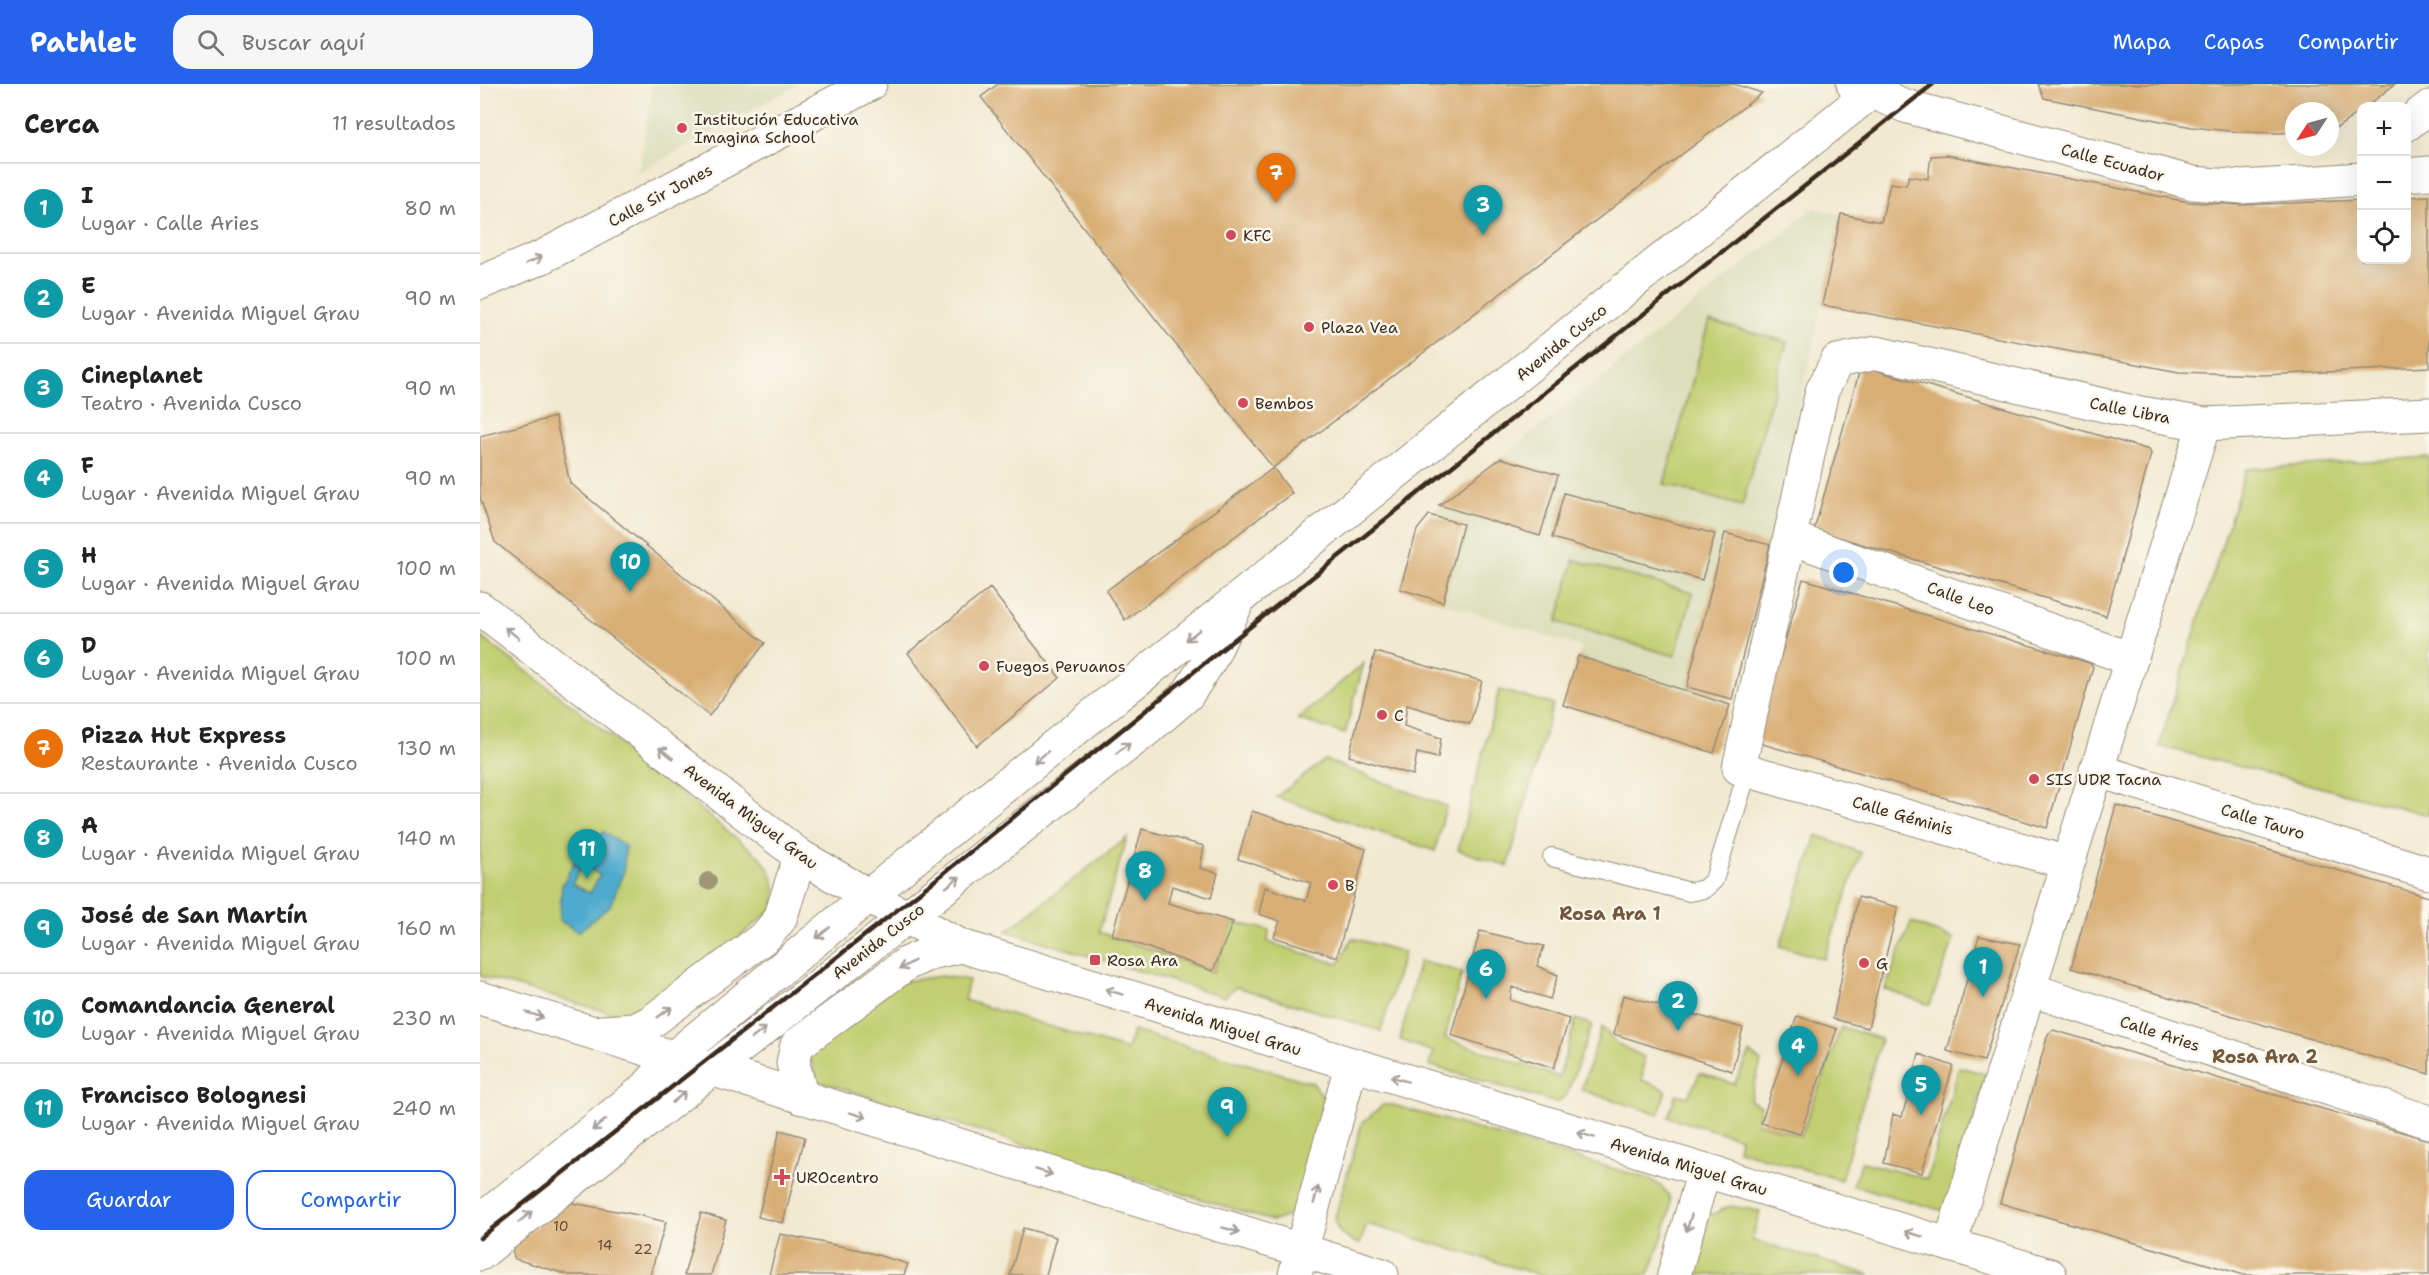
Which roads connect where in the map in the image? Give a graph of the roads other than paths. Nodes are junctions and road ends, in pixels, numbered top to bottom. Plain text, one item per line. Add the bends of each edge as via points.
1 (870, 84) edge
2 (1868, 87) edge
3 (2429, 107) edge
4 (2411, 121) edge
5 (2357, 167) edge
6 (2429, 173) edge
7 (2411, 175) edge
8 (2349, 180) edge
9 (480, 283) edge
10 (2429, 414) edge
11 (2204, 424) junction
12 (1791, 537) junction
13 (1239, 598) junction
14 (480, 608) edge
15 (2131, 659) junction
16 (1743, 769) junction
17 (2097, 770) junction
18 (800, 856) junction
19 (1552, 857) dead end
20 (2068, 863) junction
21 (2429, 873) edge
22 (868, 896) junction
23 (907, 918) junction
24 (962, 945) junction
25 (2029, 989) junction
26 (480, 998) edge
27 (591, 1032) junction
28 (673, 1058) junction
29 (1351, 1065) junction
30 (712, 1069) junction
31 (802, 1098) junction
32 (2429, 1122) edge
33 (1704, 1171) junction
34 (480, 1221) edge
35 (1950, 1245) junction
36 (480, 1254) edge
37 (1298, 1263) edge
38 (1382, 1275) edge
39 (1674, 1275) edge
40 (2050, 1275) edge

9 -> 1 main road, Calle Sir Jones via 542,257
2 - 8 main road, Calle Ecuador via 1905,106 2193,183 2242,187
2 - 13 main road, Avenida Cusco
3 - 4 main road
5 - 8 main road
6 - 7 main road
10 - 11 main road, Calle Libra
11 - 12 main road, Calle Libra via 2129,411 1877,353 1836,361 1822,391
11 - 15 main road
12 - 15 main road, Calle Leo
12 - 16 main road
13 -> 22 main road, Avenida Cusco
23 -> 13 main road, Avenida Cusco via 1187,695 1211,658
18 -> 14 main road, Avenida Miguel Grau
15 - 17 main road
16 - 19 lane via 1714,880 1704,889 1690,892
16 - 20 main road, Calle Géminis
17 - 20 main road
17 - 21 main road, Calle Tauro
18 - 22 main road, Avenida Miguel Grau
27 -> 18 main road via 634,1029 651,1022 766,936 780,919
20 - 25 main road
22 - 23 main road, Avenida Miguel Grau
22 -> 28 main road, Avenida Cusco
23 - 24 main road, Avenida Miguel Grau
30 -> 23 main road, Avenida Cusco
29 -> 24 main road, Avenida Miguel Grau
24 -> 31 main road via 906,964 797,1045 793,1063
25 - 32 main road, Calle Aries
25 - 35 main road
26 -> 27 main road
27 - 28 main road
28 - 30 main road
28 -> 34 main road, Avenida Cusco via 645,1089
33 -> 29 main road, Avenida Miguel Grau
37 -> 29 main road
30 - 31 main road
36 -> 30 main road, Avenida Cusco
31 -> 37 main road
35 -> 33 main road, Avenida Miguel Grau
33 -> 39 main road
35 - 40 main road, Avenida Miguel Grau
37 - 38 main road

